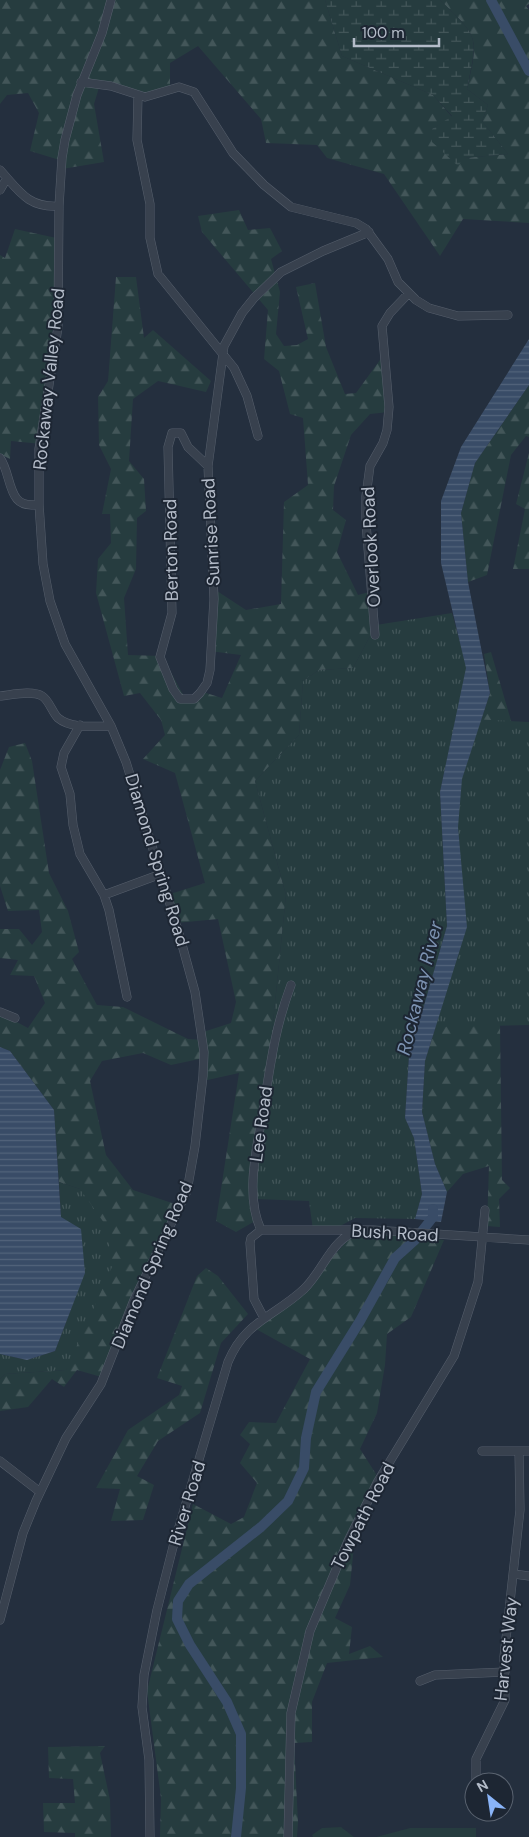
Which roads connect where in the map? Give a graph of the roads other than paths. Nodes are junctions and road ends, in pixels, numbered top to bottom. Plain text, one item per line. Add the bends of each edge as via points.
1 (111, 0) edge
2 (81, 82) junction
3 (138, 95) junction
4 (0, 170) edge
5 (7, 178) junction
6 (0, 190) edge
7 (59, 206) junction
8 (369, 232) junction
9 (408, 294) junction
10 (508, 315) dead end
11 (223, 357) junction
12 (258, 436) dead end
13 (0, 458) edge
14 (208, 466) junction
15 (40, 504) junction
16 (375, 635) dead end
17 (92, 695) joint
18 (0, 696) edge
19 (195, 698) joint
20 (80, 725) junction
21 (111, 726) junction
22 (161, 874) junction
23 (104, 895) junction
24 (291, 985) dead end
25 (127, 997) dead end
26 (0, 1012) edge
27 (15, 1018) dead end
28 (485, 1210) dead end
29 (261, 1230) junction
30 (361, 1230) junction
31 (482, 1239) junction
32 (529, 1240) edge
33 (264, 1318) junction
34 (482, 1451) dead end
35 (519, 1451) junction
36 (529, 1451) edge
37 (0, 1461) edge
38 (40, 1492) junction
39 (514, 1574) junction
40 (529, 1576) edge
41 (0, 1620) edge
42 (505, 1672) junction
43 (420, 1681) dead end
44 (476, 1772) edge
45 (150, 1837) edge
46 (288, 1837) edge

1 - 2 street, Rockaway Valley Road via 102,32
2 - 3 street via 111,86
2 - 7 street, Rockaway Valley Road via 65,140
3 - 8 street via 145,98 179,87 194,92 233,153 283,202 303,211 356,223
3 - 11 street via 136,140 150,204 150,238 155,267 165,285
4 - 5 street
5 - 6 street
5 - 7 street via 30,201
7 - 15 street, Rockaway Valley Road via 58,327 42,425
8 - 9 street
8 - 11 street, Sunrise Road via 298,263 266,284 242,313 224,346
9 - 10 street via 429,308 458,316
9 - 16 street, Overlook Road via 382,326 389,407 387,430 370,466 366,494
11 - 12 street via 235,362
11 - 14 street, Sunrise Road
13 - 15 street via 13,495 30,506
14 - 19 street, Sunrise Road via 213,618 207,683
14 - 19 street, Berton Road via 188,447 181,433 172,432 168,447 172,613 160,657 180,699
15 - 17 street, Rockaway Valley Road via 43,564 50,601 65,644
17 - 21 street, Diamond Spring Road
18 - 20 street via 43,696 58,718
20 - 21 street
20 - 23 street via 64,753 61,767 70,794 80,854
21 - 22 street, Diamond Spring Road via 126,762
22 - 23 street
22 - 38 street, Diamond Spring Road via 189,966 203,1044 203,1076 192,1173 181,1205 134,1300 107,1372 66,1438
23 - 25 street
24 - 29 street, Lee Road via 274,1040 255,1146 255,1214
26 - 27 street
28 - 31 street, Towpath Road
29 - 30 street, Bush Road
29 - 33 street via 250,1243 254,1299
30 - 31 street, Bush Road
30 - 33 street, River Road via 343,1238 304,1288
31 - 32 street, Bush Road
31 - 46 street, Towpath Road via 474,1299 454,1356 378,1481 348,1541 310,1631 291,1713
33 - 45 street, River Road via 236,1343 228,1362 157,1610 142,1693 151,1787
34 - 35 street
35 - 36 street
35 - 39 street, Harvest Way via 520,1510
37 - 38 street
38 - 41 street, Diamond Spring Road via 23,1533
39 - 40 street
39 - 42 street, Harvest Way
42 - 43 street via 435,1676
42 - 44 street, Harvest Way via 505,1700 476,1759

